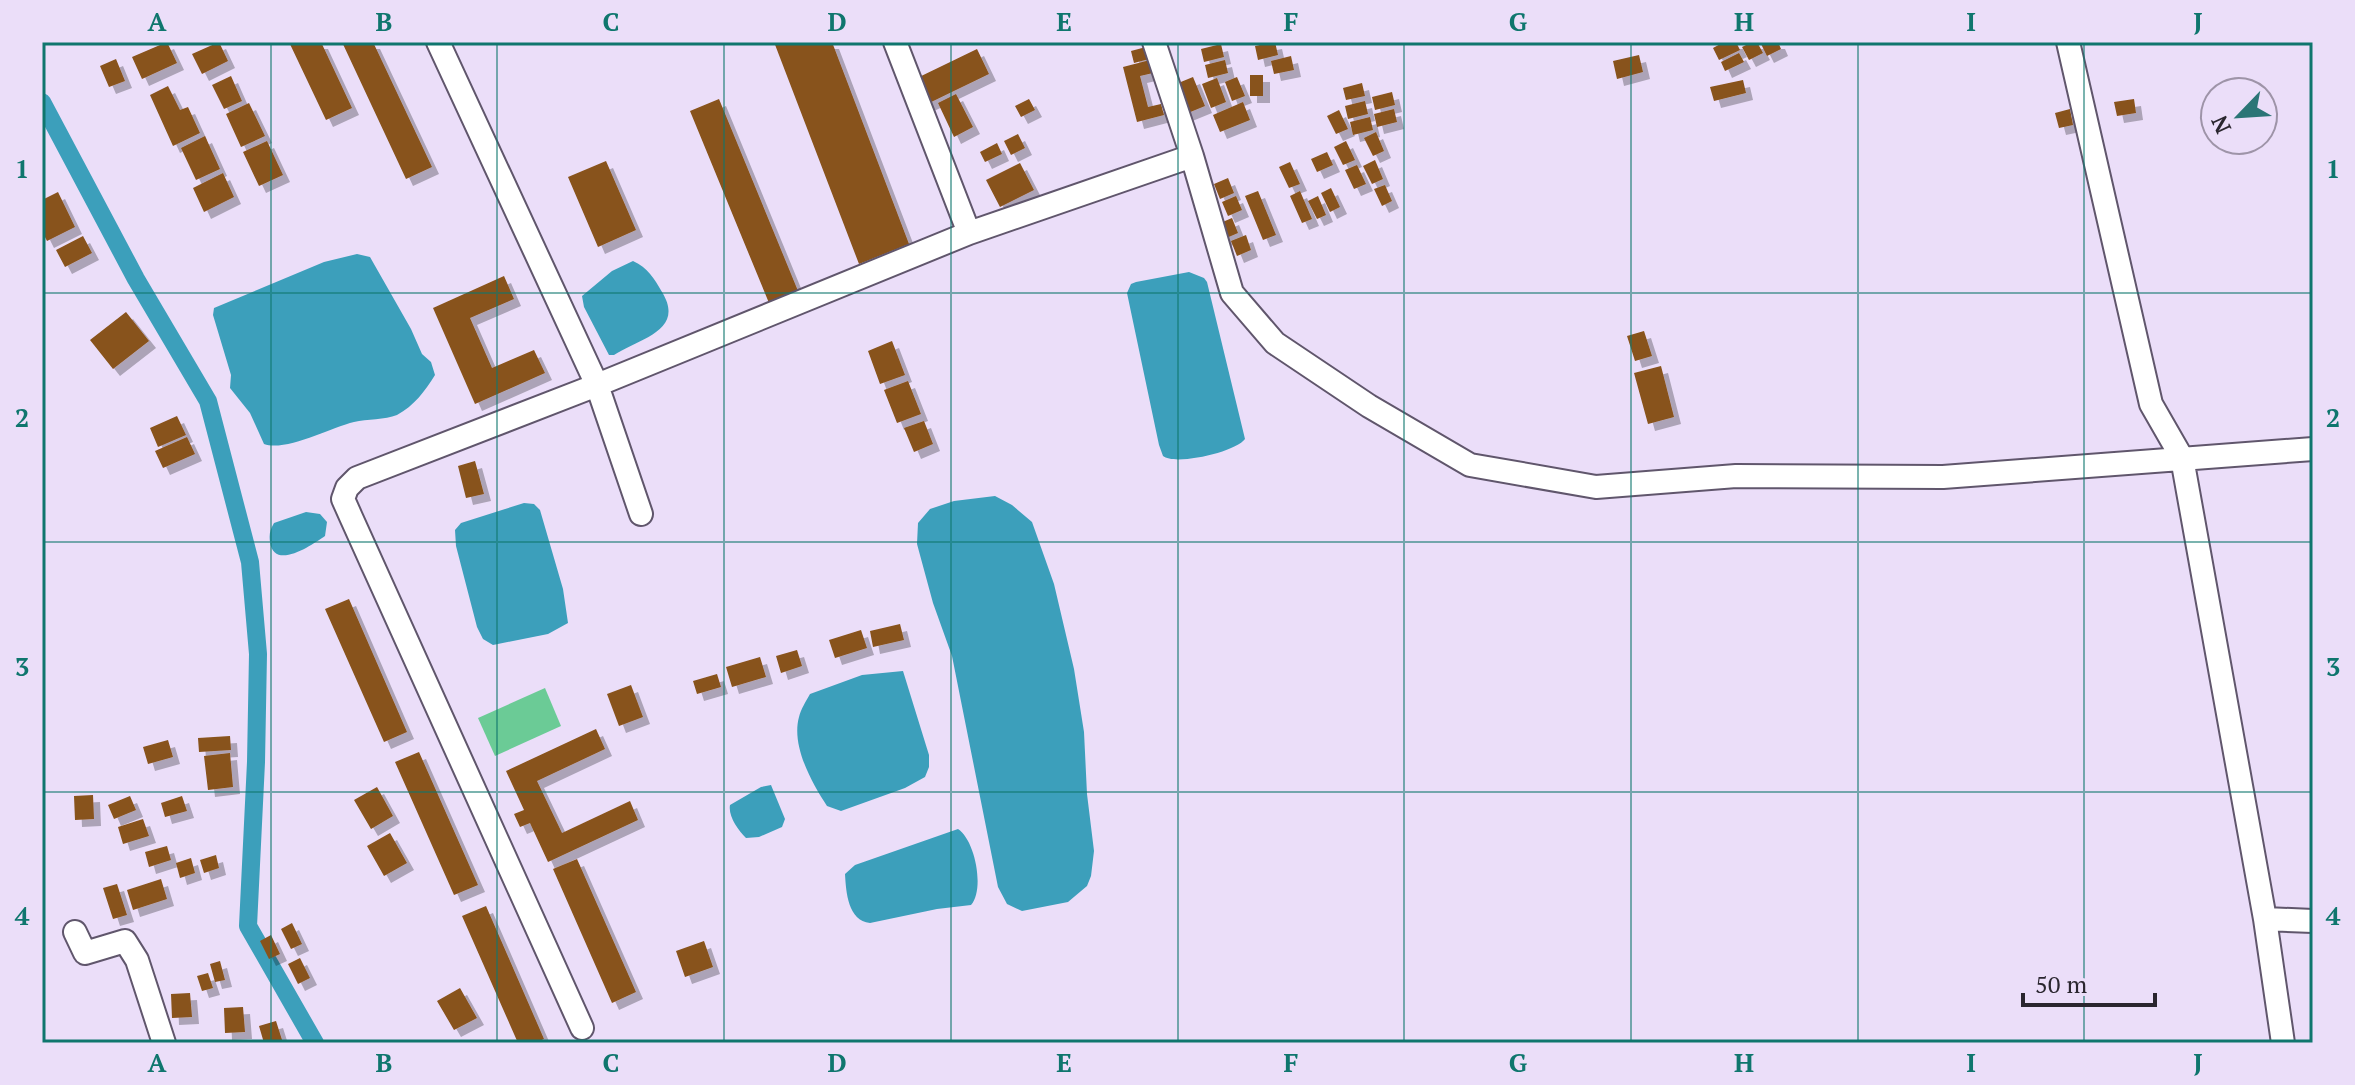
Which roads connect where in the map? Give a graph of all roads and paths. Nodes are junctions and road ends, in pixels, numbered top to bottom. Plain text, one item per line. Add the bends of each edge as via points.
1 (438, 42) edge
2 (895, 42) edge
3 (1154, 42) edge
4 (2068, 42) edge
5 (1192, 156) junction
6 (969, 233) junction
7 (597, 385) junction
8 (2313, 449) edge
9 (2182, 458) junction
10 (641, 514) dead end
11 (2265, 919) junction
12 (2313, 921) edge
13 (75, 932) dead end
14 (582, 1028) dead end
15 (164, 1043) edge
16 (2283, 1043) edge

1 - 7 street
2 - 6 street
3 - 5 street
4 - 9 street via 2151,404
5 - 6 street
5 - 9 street via 1232,293 1275,343 1470,465 1596,487 1736,476 1943,477
6 - 7 street
7 - 10 street
7 - 14 street via 357,478 343,499
8 - 9 street
9 - 11 street
11 - 12 street
11 - 16 street
13 - 15 street via 85,953 125,941 137,960

